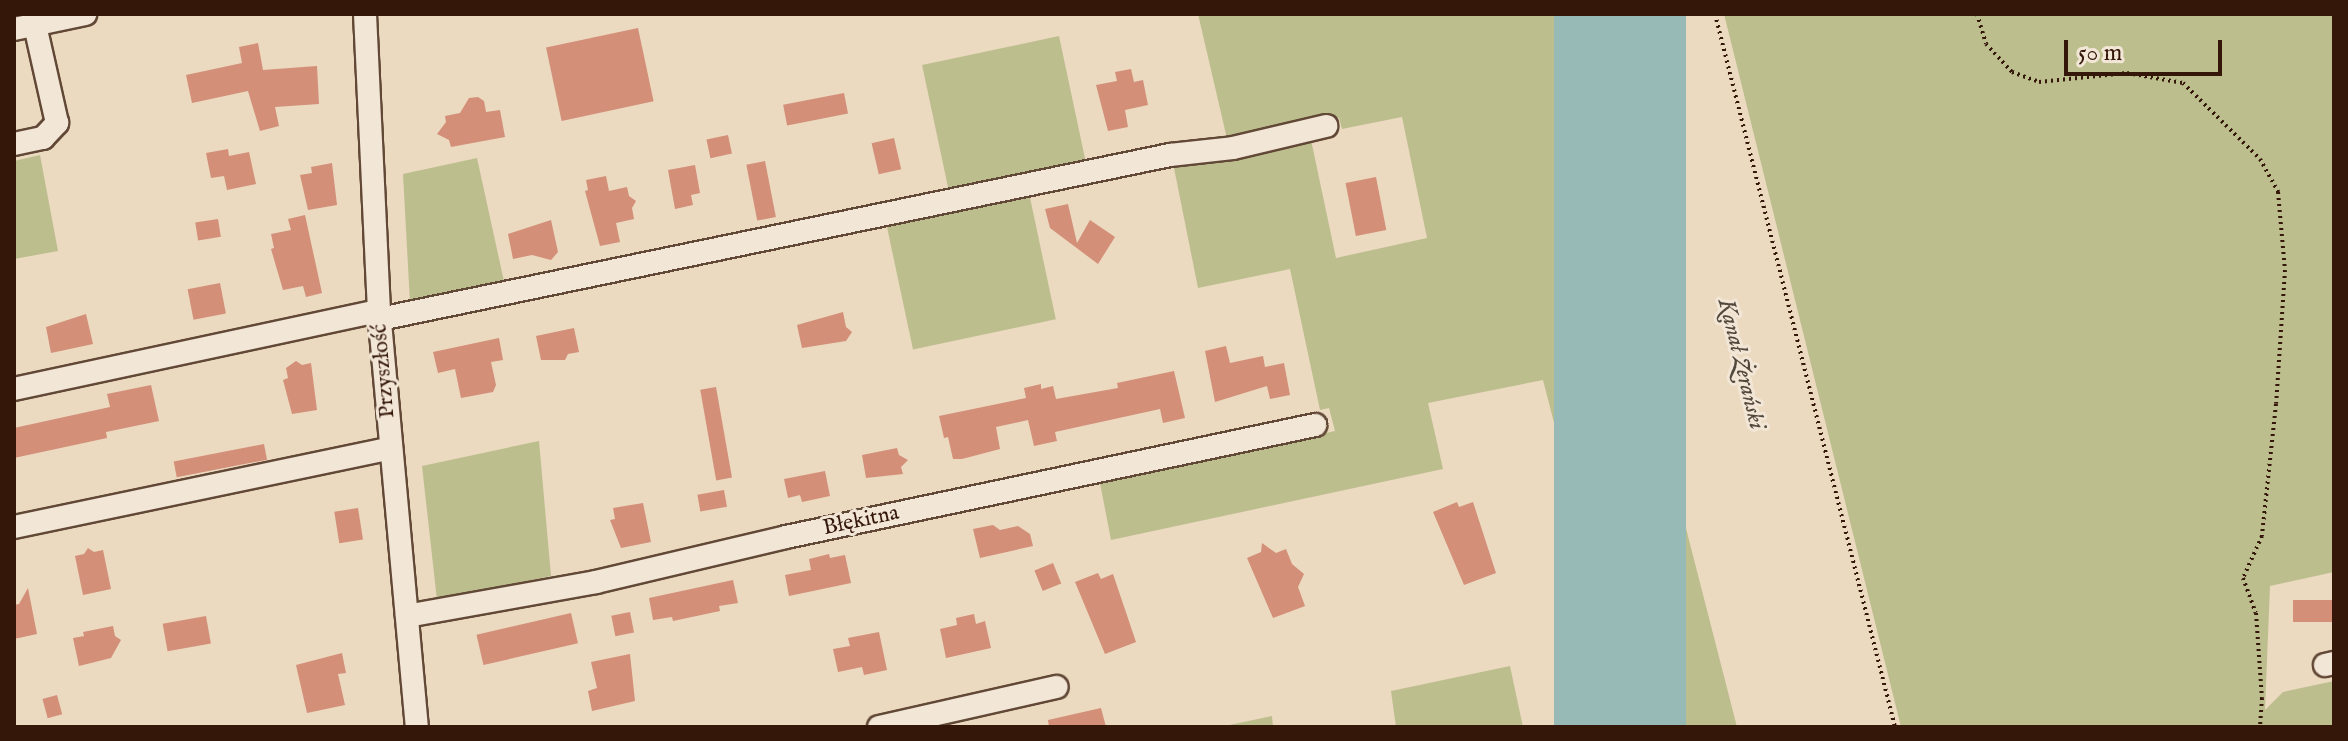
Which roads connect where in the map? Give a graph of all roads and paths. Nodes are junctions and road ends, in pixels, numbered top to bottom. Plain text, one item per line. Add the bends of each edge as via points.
1 (85, 14) edge
2 (365, 14) edge
3 (1715, 14) edge
4 (1977, 14) edge
5 (24, 27) edge
6 (1326, 126) dead end
7 (14, 144) edge
8 (379, 315) junction
9 (14, 389) edge
10 (1315, 425) dead end
11 (391, 448) junction
12 (14, 527) edge
13 (407, 616) junction
14 (1057, 687) dead end
15 (417, 727) edge
16 (879, 727) edge
17 (1895, 727) edge
18 (2260, 727) edge

1 - 5 street
2 - 8 street, Przyszłość
3 - 17 path
4 - 18 path via 1986,44 2012,72 2039,82 2127,73 2183,83 2260,159 2278,192 2285,270 2276,404 2262,536 2243,578 2256,613
5 - 7 street via 57,123 43,138
6 - 8 street via 445,309
8 - 9 street
8 - 11 street, Przyszłość
10 - 13 street, Błękitna via 596,582
11 - 12 street
11 - 13 street, Przyszłość
13 - 15 street, Przyszłość
14 - 16 street

